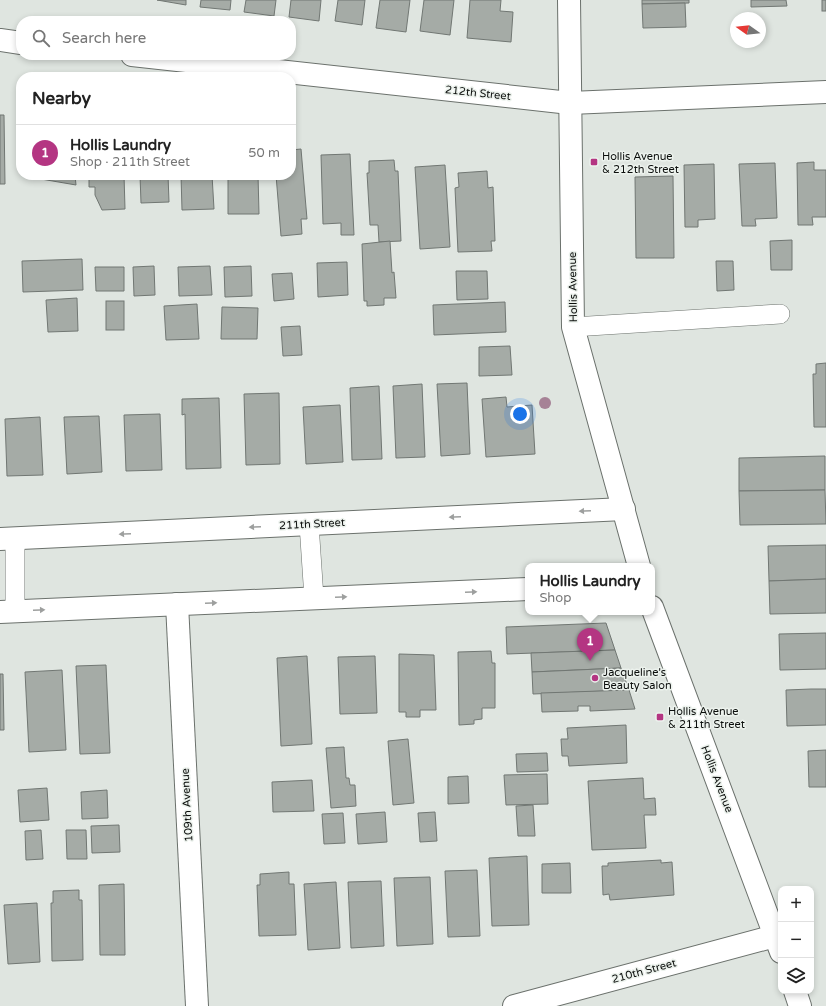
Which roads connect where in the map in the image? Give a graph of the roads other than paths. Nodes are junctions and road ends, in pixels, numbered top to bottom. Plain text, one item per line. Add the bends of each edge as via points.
1 (569, 0) edge
2 (0, 40) edge
3 (16, 42) edge
4 (178, 60) edge
5 (287, 72) edge
6 (296, 73) edge
7 (826, 92) edge
8 (570, 103) junction
9 (780, 314) dead end
10 (573, 327) junction
11 (624, 509) junction
12 (309, 524) junction
13 (8, 539) edge
14 (638, 563) edge
15 (525, 589) edge
16 (314, 598) junction
17 (176, 604) junction
18 (7, 612) edge
19 (655, 615) edge
20 (778, 944) edge
21 (796, 994) edge
22 (197, 1006) edge
23 (514, 1006) edge
24 (800, 1006) edge

1 - 8 street, Hollis Avenue
2 - 3 street
4 - 5 street, 212th Street
6 - 8 street, 212th Street
7 - 8 street, 212th Street
8 - 10 street, Hollis Avenue
9 - 10 lane
10 - 11 street, Hollis Avenue
11 -> 12 street, 211th Street
11 - 14 street, Hollis Avenue
12 -> 13 street, 211th Street
12 - 16 lane
13 - 18 lane
16 -> 15 street
17 -> 16 street
18 -> 17 street
17 - 22 street, 109th Avenue
19 - 20 street, Hollis Avenue
20 - 23 street, 210th Street
21 - 24 street

